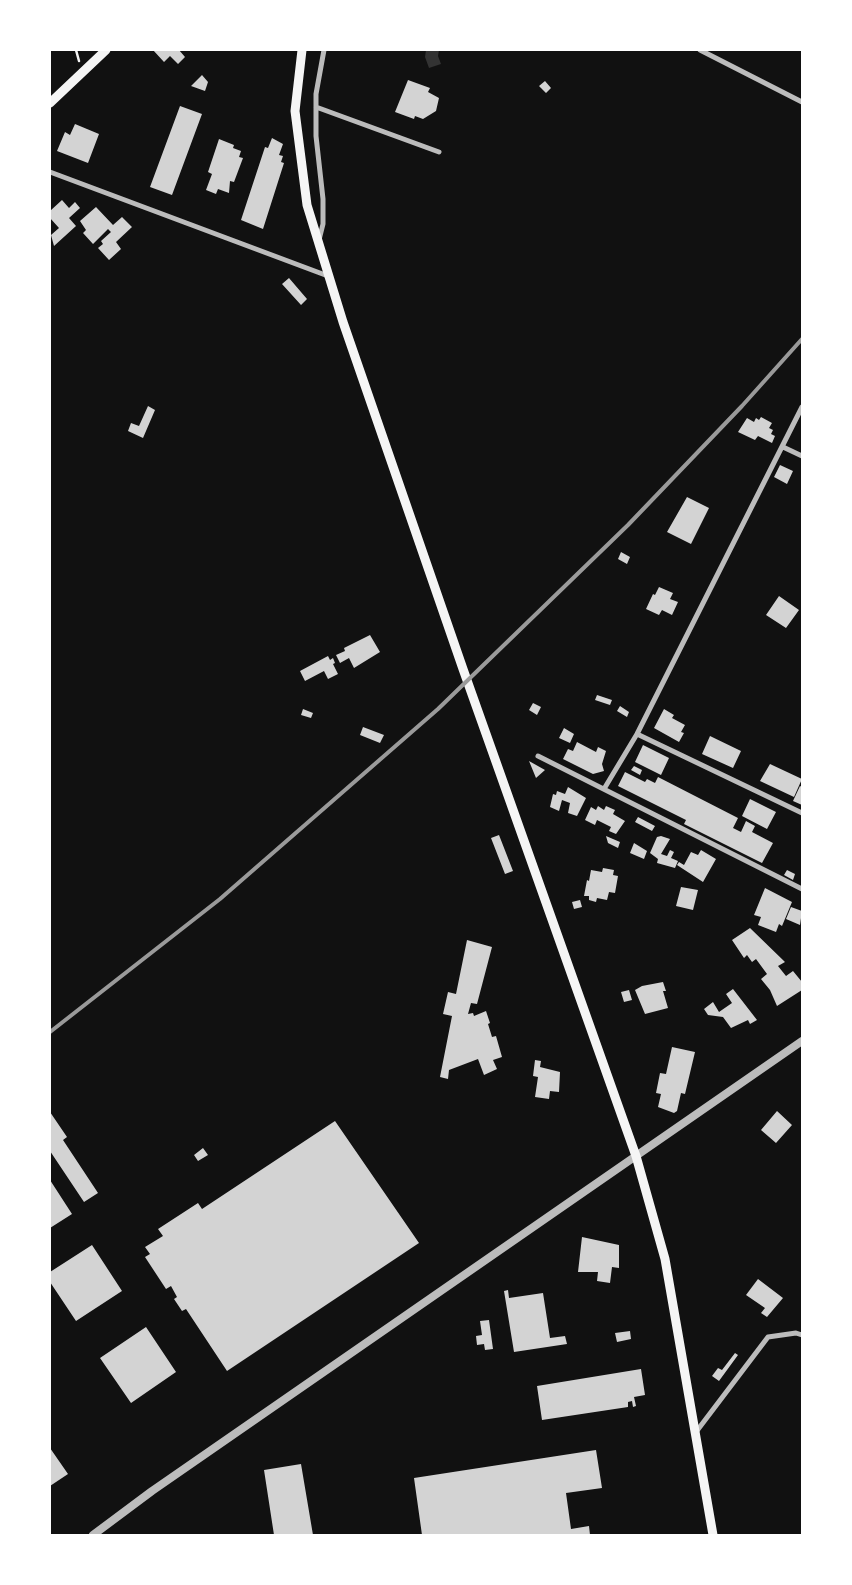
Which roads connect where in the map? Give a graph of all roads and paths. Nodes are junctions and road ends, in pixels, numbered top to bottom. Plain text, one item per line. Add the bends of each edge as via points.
1 (106, 50) edge
2 (302, 50) edge
3 (324, 50) edge
4 (700, 50) edge
5 (802, 102) edge
6 (50, 103) edge
7 (316, 107) junction
8 (439, 152) dead end
9 (50, 172) edge
10 (318, 242) junction
11 (329, 276) junction
12 (802, 408) edge
13 (783, 446) junction
14 (802, 456) edge
15 (637, 734) junction
16 (538, 756) dead end
17 (604, 789) junction
18 (802, 814) edge
19 (802, 889) edge
20 (802, 1041) edge
21 (636, 1156) junction
22 (802, 1335) edge
23 (696, 1432) junction
24 (93, 1535) edge
25 (713, 1535) edge

1 - 6 main road
2 - 10 main road via 295,111 307,205
3 - 7 street
4 - 5 street
7 - 8 street
7 - 10 street via 323,199 323,224
9 - 11 street
10 - 11 main road
11 - 21 main road via 463,669
12 - 13 street
13 - 14 street
13 - 15 street
15 - 17 street
15 - 18 street
16 - 17 street
17 - 19 street
20 - 21 street
21 - 23 main road via 665,1259
21 - 24 street via 160,1485
22 - 23 street via 768,1337
23 - 25 main road

